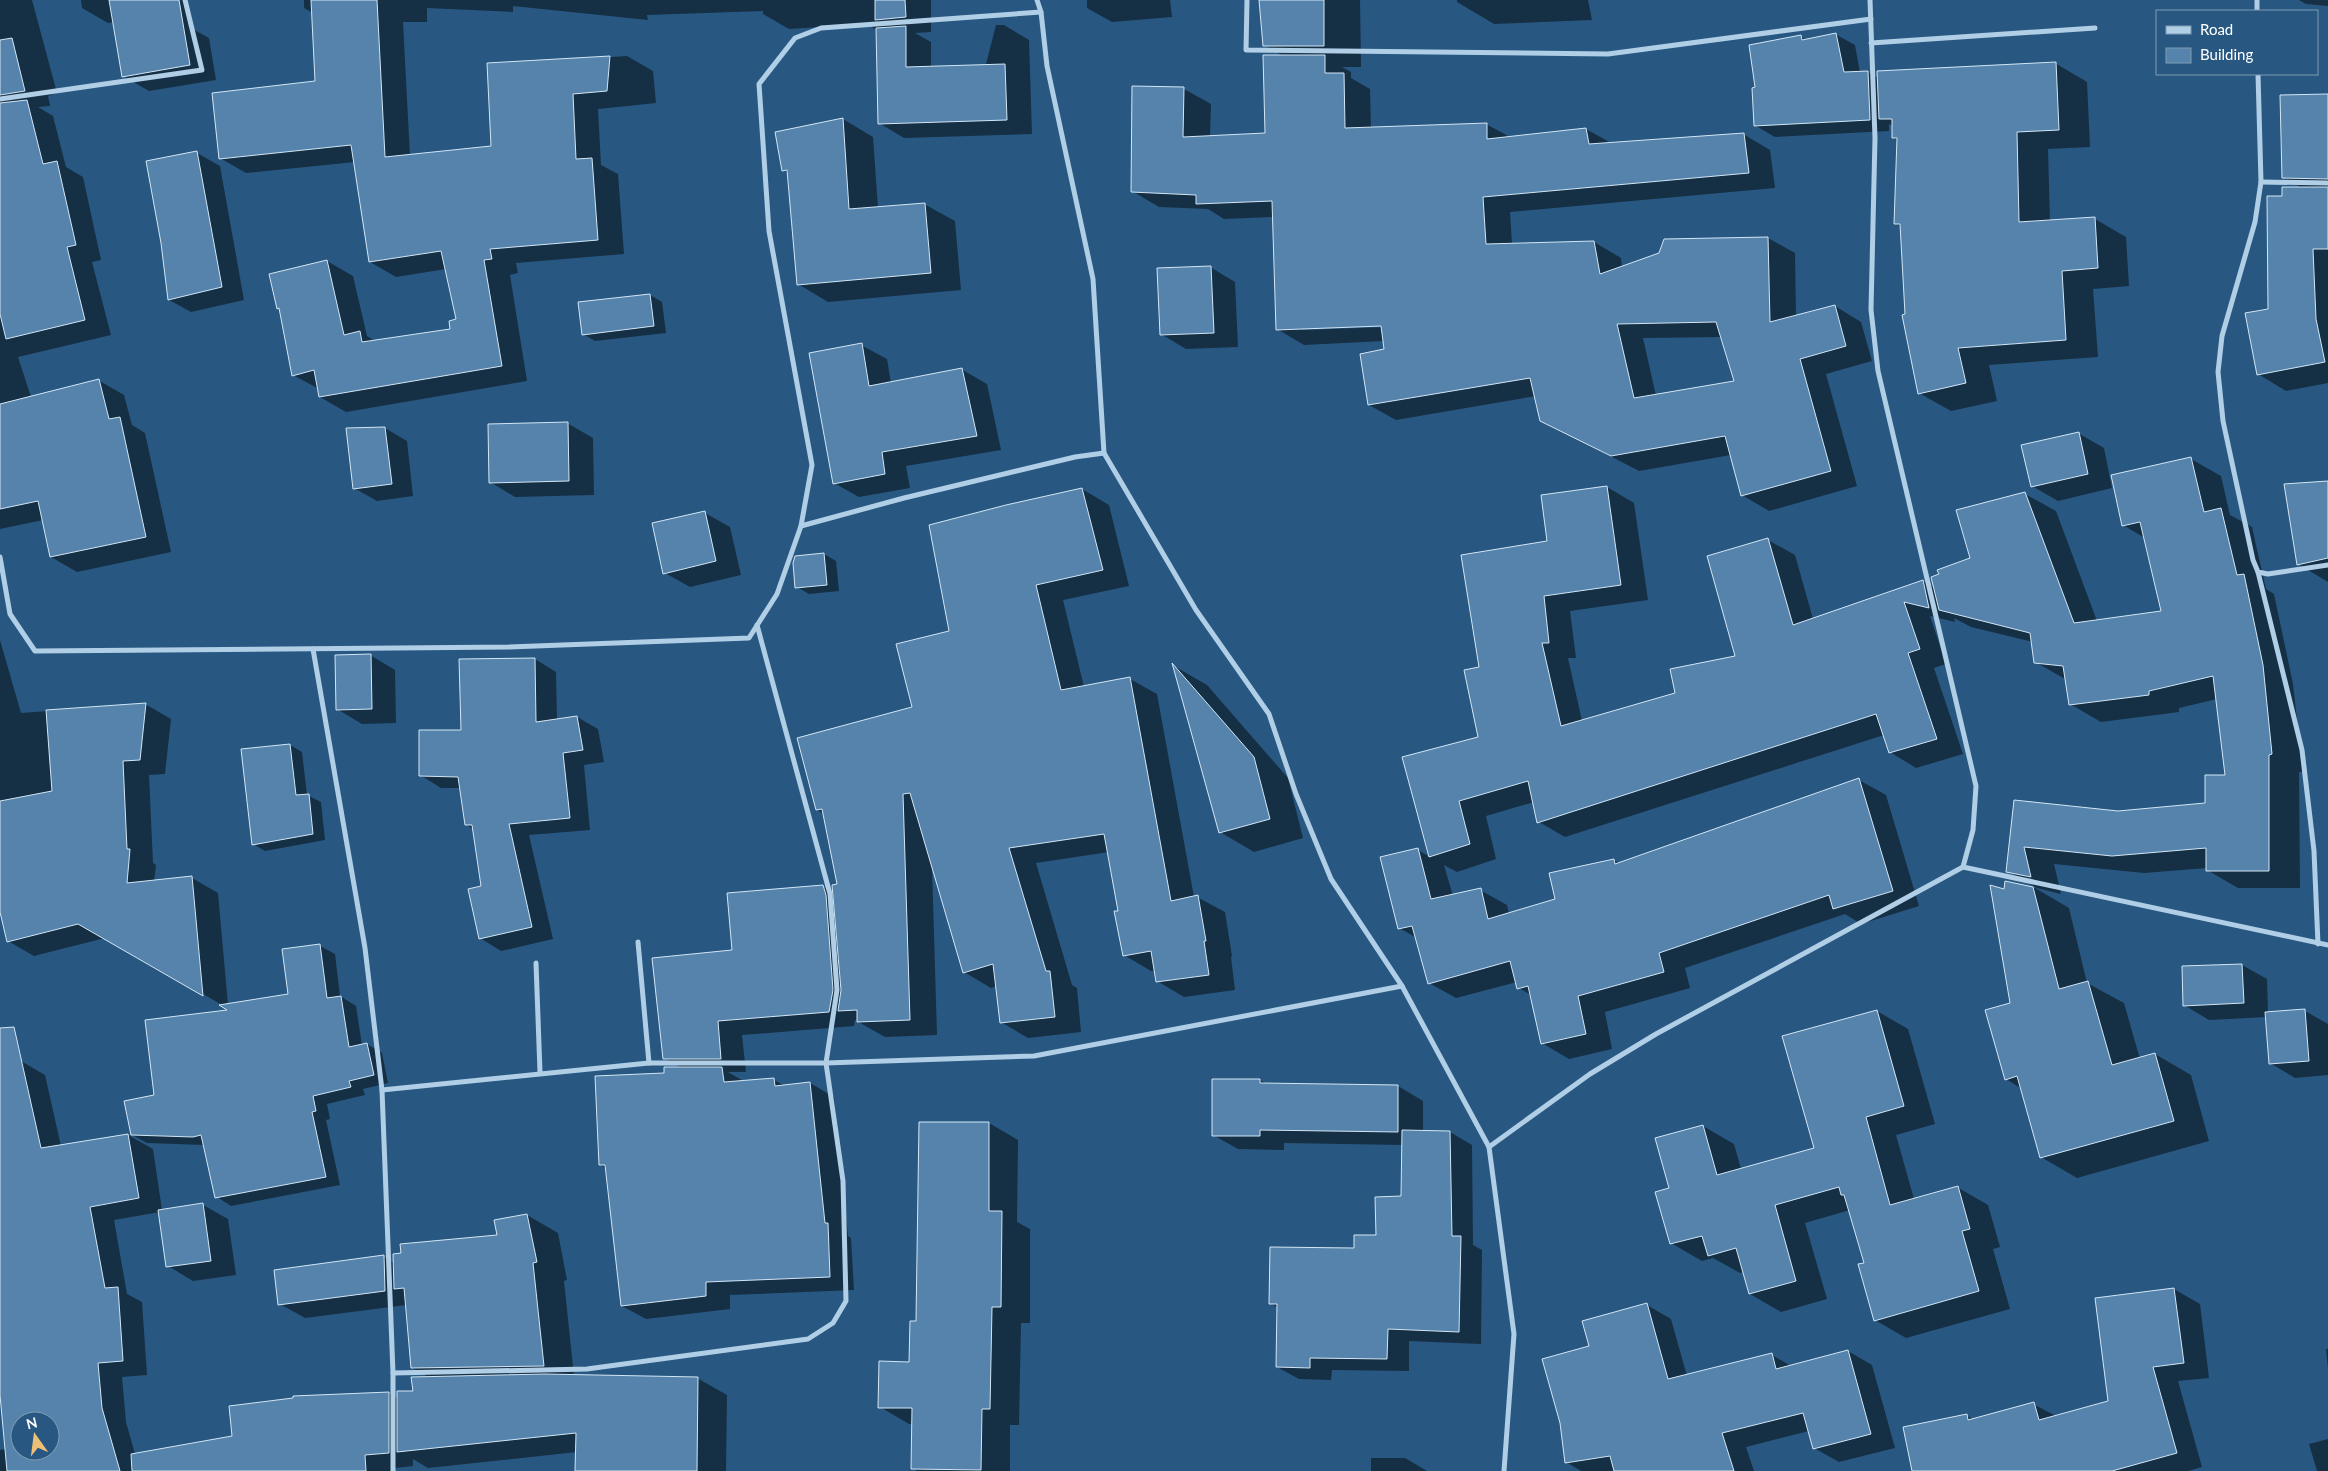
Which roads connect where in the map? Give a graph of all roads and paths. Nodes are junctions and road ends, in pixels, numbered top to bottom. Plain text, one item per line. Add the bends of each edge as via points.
1 (185, 0) edge
2 (1037, 0) edge
3 (1247, 0) edge
4 (1870, 0) edge
5 (1041, 12) junction
6 (1871, 19) junction
7 (2095, 28) dead end
8 (1871, 42) junction
9 (2258, 75) edge
10 (0, 100) edge
11 (2261, 182) junction
12 (2328, 183) edge
13 (1104, 453) junction
14 (801, 526) junction
15 (0, 557) edge
16 (1, 563) edge
17 (2328, 565) edge
18 (2258, 572) junction
19 (757, 625) junction
20 (313, 649) junction
21 (1963, 868) junction
22 (638, 942) dead end
23 (2318, 944) junction
24 (2328, 945) edge
25 (536, 963) dead end
26 (1402, 986) junction
27 (826, 1062) junction
28 (649, 1063) junction
29 (540, 1072) junction
30 (382, 1090) junction
31 (1489, 1147) junction
32 (393, 1374) junction
33 (393, 1471) edge
34 (1504, 1471) edge

1 - 10 street via 202,70
2 - 5 street
3 - 6 street via 1246,50 1608,54
4 - 6 street
5 - 13 street via 1047,66 1093,279
5 - 14 street via 821,28 795,38 759,84 769,231 812,465
6 - 8 street
7 - 8 street
8 - 21 street via 1874,138 1872,310 1878,371 1976,786 1973,830
9 - 11 street
11 - 12 street
11 - 18 street via 2255,222 2222,336 2218,372 2223,421
13 - 14 street via 904,498
13 - 26 street via 1196,610 1269,714 1296,794 1332,879
14 - 19 street via 777,594
15 - 16 street
16 - 20 street via 10,614 36,651
17 - 18 street via 2268,574
18 - 23 street via 2302,750 2314,851
19 - 20 street via 749,638 509,647
19 - 27 street via 830,894 837,990
20 - 30 street via 364,948
21 - 23 street
21 - 31 street via 1656,1034 1590,1074
22 - 28 street
23 - 24 street
25 - 29 street
26 - 27 street via 1034,1056
26 - 31 street
27 - 28 street
27 - 32 street via 843,1181 845,1255 846,1301 833,1323 808,1339 587,1369
28 - 29 street
29 - 30 street
30 - 32 street
31 - 34 street via 1514,1334
32 - 33 street

